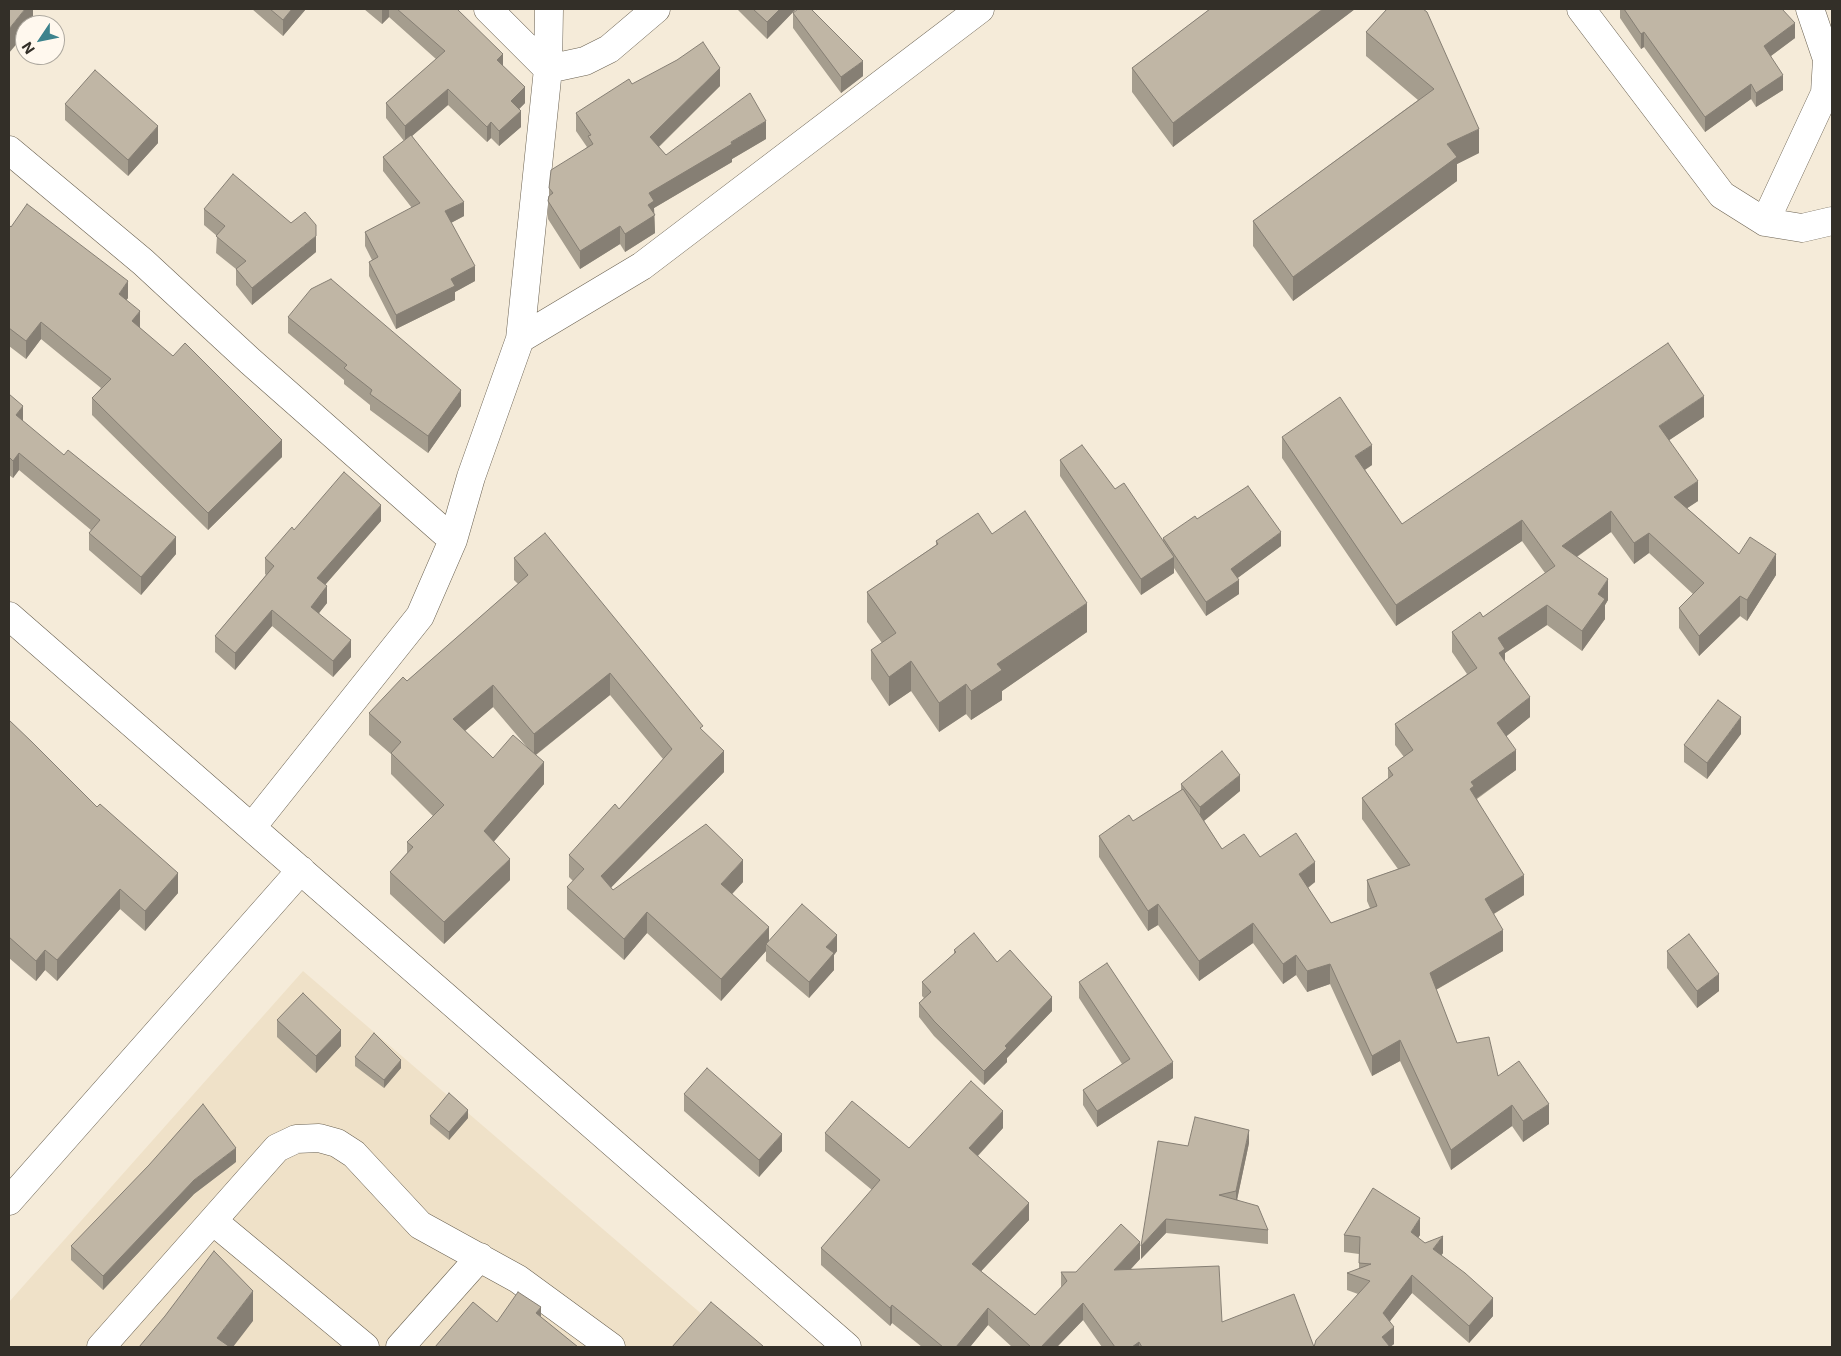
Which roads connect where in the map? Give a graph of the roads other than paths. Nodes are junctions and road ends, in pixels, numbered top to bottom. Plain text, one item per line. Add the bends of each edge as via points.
1 (488, 9) edge
2 (549, 9) edge
3 (656, 9) edge
4 (980, 9) edge
5 (1581, 9) edge
6 (1810, 9) edge
7 (548, 69) junction
8 (9, 150) edge
9 (1832, 221) edge
10 (1765, 222) junction
11 (520, 339) junction
12 (452, 540) junction
13 (9, 616) edge
14 (252, 828) junction
15 (301, 870) junction
16 (9, 1202) edge
17 (213, 1220) junction
18 (480, 1256) junction
19 (835, 1343) edge
20 (101, 1347) edge
21 (364, 1347) edge
22 (400, 1347) edge
23 (611, 1347) edge

1 - 7 street
2 - 7 street
3 - 7 street via 609,49 585,61
4 - 11 street via 642,266
5 - 10 street via 1722,195
6 - 10 street via 1827,59 1825,93
7 - 11 street
8 - 12 street via 143,262
9 - 10 street via 1802,228
11 - 12 street
12 - 14 street via 420,616
13 - 14 street
14 - 15 street
15 - 16 street
15 - 19 street
17 - 18 street via 277,1148 296,1140 319,1138 337,1143 354,1154 420,1225
17 - 20 street
17 - 21 street
18 - 22 street
18 - 23 street via 518,1279

